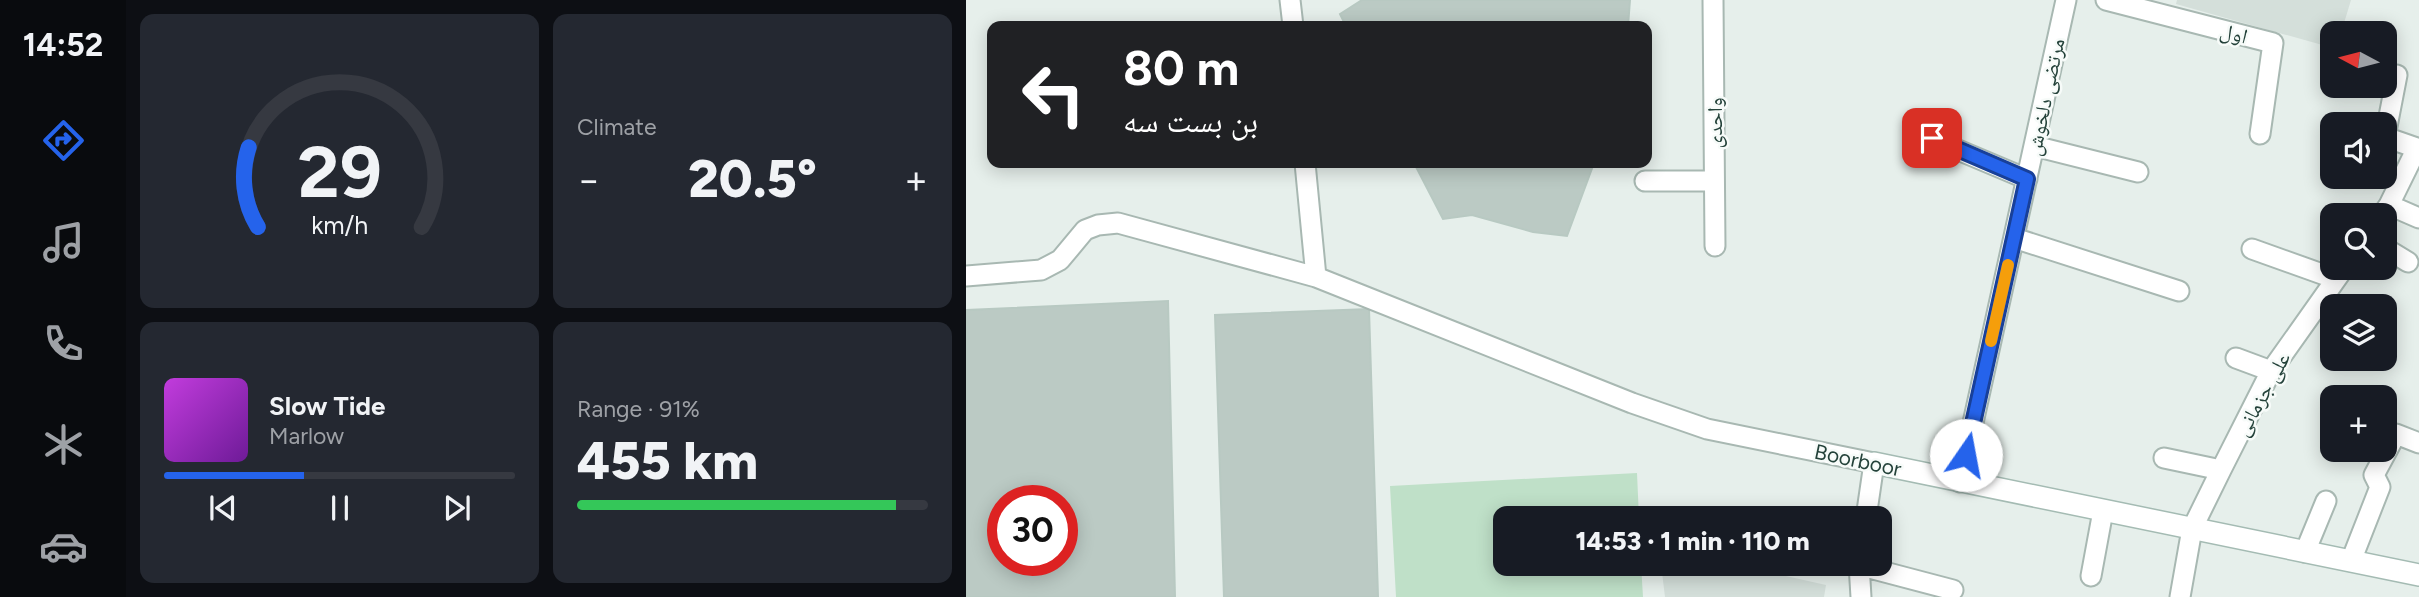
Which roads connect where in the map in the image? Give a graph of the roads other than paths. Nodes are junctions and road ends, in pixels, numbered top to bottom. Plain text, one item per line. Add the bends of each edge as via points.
1 (1290, 0) edge
2 (1713, 0) edge
3 (2066, 0) edge
4 (2106, 0) edge
5 (1292, 21) edge
6 (2393, 98) edge
7 (2260, 134) dead end
8 (1932, 138) dead end
9 (2034, 146) junction
10 (1306, 168) edge
11 (2138, 172) dead end
12 (2027, 179) junction
13 (1645, 181) dead end
14 (1714, 181) junction
15 (2389, 203) edge
16 (2397, 213) edge
17 (2419, 218) edge
18 (2014, 238) junction
19 (1715, 246) dead end
20 (2252, 249) dead end
21 (2397, 256) edge
22 (2407, 262) dead end
23 (2320, 268) edge
24 (966, 276) edge
25 (1316, 277) junction
26 (2335, 280) edge
27 (2179, 291) dead end
28 (2236, 358) dead end
29 (2271, 371) junction
30 (2419, 443) edge
31 (2164, 458) dead end
32 (1874, 463) junction
33 (2221, 470) junction
34 (1960, 482) junction
35 (2326, 501) dead end
36 (1868, 506) edge
37 (2103, 511) junction
38 (2192, 529) junction
39 (2305, 552) junction
40 (2351, 561) junction
41 (2418, 570) edge
42 (1892, 573) edge
43 (1859, 576) edge
44 (2091, 576) dead end
45 (1953, 590) dead end
46 (1861, 597) edge
47 (2180, 597) edge

1 - 5 street
2 - 14 street, واحدی
3 - 9 street, مرتضی دلخوش
4 - 7 street, اول via 2273,43
6 - 15 street via 2385,137 2417,148
8 - 12 street
9 - 11 street
9 - 12 street, مرتضی دلخوش
10 - 25 street
12 - 18 street, مرتضی دلخوش
13 - 14 street
14 - 19 street, واحدی
16 - 17 street
18 - 27 street
18 - 34 street, مرتضی دلخوش
20 - 23 street
21 - 22 street
24 - 25 street, Boorboor via 1041,270 1060,260 1085,230 1118,223
25 - 32 street, Boorboor via 1707,429
26 - 29 street, علی جزمانی
28 - 29 street
29 - 33 street, علی جزمانی
30 - 40 street via 2396,433 2374,475 2380,487
31 - 33 street
32 - 34 street, Boorboor
32 - 36 street
33 - 38 street, علی جزمانی
34 - 37 street, Boorboor
35 - 39 street
37 - 38 street, Boorboor
37 - 44 street
38 - 39 street, Boorboor
38 - 47 street, علی جزمانی
39 - 40 street, Boorboor
40 - 41 street, Boorboor
42 - 45 street
43 - 46 street

